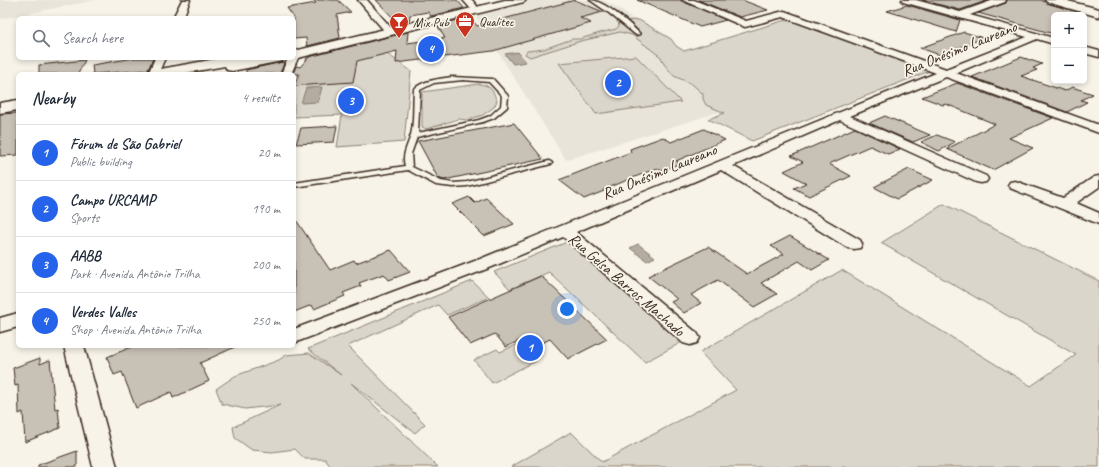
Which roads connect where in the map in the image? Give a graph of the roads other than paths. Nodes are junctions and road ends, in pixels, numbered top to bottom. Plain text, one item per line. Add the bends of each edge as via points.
1 (186, 0) edge
2 (362, 0) edge
3 (498, 0) edge
4 (520, 0) edge
5 (592, 0) edge
6 (686, 0) edge
7 (906, 0) edge
8 (1002, 0) edge
9 (1051, 0) edge
10 (470, 3) edge
11 (1099, 13) edge
12 (961, 15) junction
13 (179, 16) edge
14 (387, 30) junction
15 (638, 34) dead end
16 (1037, 36) junction
17 (1051, 40) edge
18 (296, 48) edge
19 (1087, 51) edge
20 (296, 53) edge
21 (1099, 54) edge
22 (159, 60) edge
23 (234, 60) edge
24 (266, 60) edge
25 (292, 60) edge
26 (155, 72) edge
27 (166, 72) edge
28 (203, 72) edge
29 (287, 72) edge
30 (946, 72) junction
31 (16, 98) edge
32 (0, 102) edge
33 (16, 105) edge
34 (0, 108) edge
35 (840, 116) junction
36 (1099, 129) edge
37 (414, 136) junction
38 (549, 162) dead end
39 (722, 165) junction
40 (409, 168) junction
41 (981, 179) dead end
42 (1099, 180) edge
43 (296, 185) edge
44 (1015, 185) dead end
45 (1065, 204) junction
46 (1099, 219) edge
47 (564, 230) junction
48 (854, 244) dead end
49 (16, 321) edge
50 (0, 325) edge
51 (296, 335) edge
52 (690, 338) dead end
53 (75, 348) edge
54 (105, 467) edge

1 - 13 street
2 - 14 street
3 - 10 main road
4 - 14 main road
5 - 15 lane
6 - 30 street via 745,24 784,14
7 - 12 street
8 - 12 street
9 - 11 main road
10 - 14 main road
12 - 16 street
14 - 18 main road
14 - 20 main road
16 - 17 street
16 - 30 street, Rua Onésimo Laureano
19 - 21 street
22 - 26 street
23 - 27 main road
24 - 28 main road
25 - 29 street
30 - 35 street, Rua Onésimo Laureano
30 - 36 street
31 - 32 main road
33 - 34 main road
35 - 39 street, Rua Onésimo Laureano
35 - 41 street
37 - 37 lane via 417,89 431,81 491,80 505,96 504,107 481,122
37 - 40 lane via 406,160
38 - 40 lane via 466,184 453,185 438,183
39 - 47 street, Rua Onésimo Laureano
39 - 48 street
40 - 43 lane
42 - 45 street
44 - 45 street
45 - 46 street
47 - 51 street, Rua Onésimo Laureano via 486,263
47 - 52 street, Rua Gelsa Barros Machado
49 - 50 street
53 - 54 street

